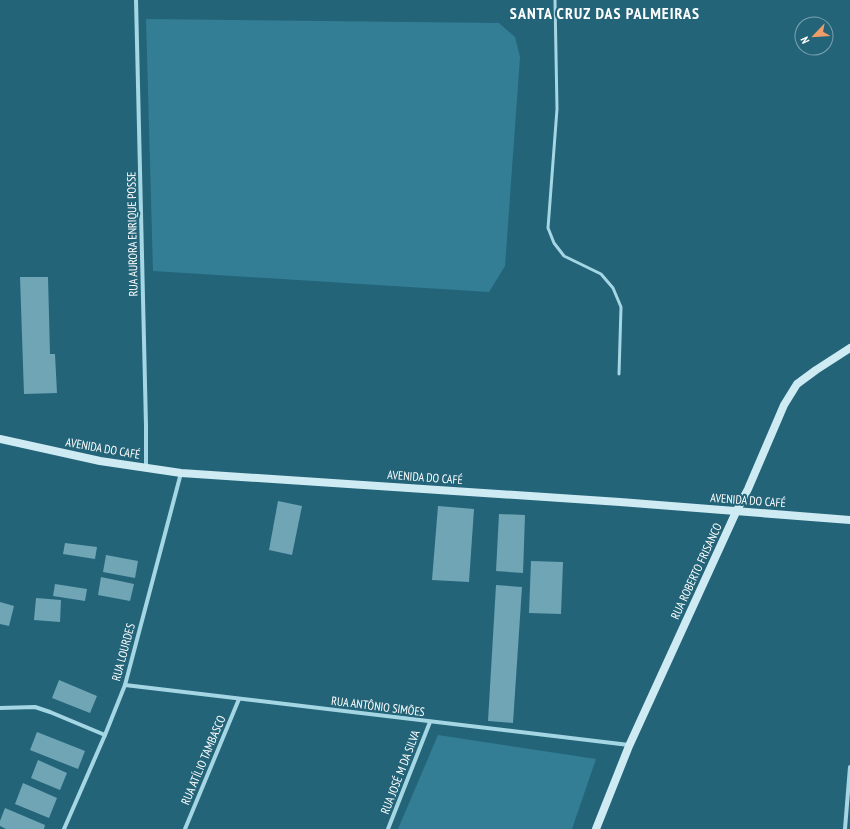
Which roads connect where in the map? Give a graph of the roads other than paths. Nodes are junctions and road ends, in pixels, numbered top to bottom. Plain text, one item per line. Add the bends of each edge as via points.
1 (136, 0) edge
2 (555, 0) edge
3 (850, 348) edge
4 (619, 374) dead end
5 (0, 439) edge
6 (146, 468) junction
7 (181, 473) junction
8 (736, 512) junction
9 (850, 520) edge
10 (125, 685) junction
11 (239, 699) junction
12 (0, 708) edge
13 (430, 722) junction
14 (105, 735) junction
15 (630, 746) junction
16 (850, 766) edge
17 (64, 829) edge
18 (185, 829) edge
19 (388, 829) edge
20 (596, 829) edge
21 (845, 829) edge

1 - 6 street, RUA AURORA ENRIQUE POSSE
2 - 4 lane via 557,109 548,228 554,243 564,256 601,274 613,288 621,307
3 - 8 street, RUA ROBERTO FRISANCO via 797,384 784,405
5 - 6 street, AVENIDA DO CAFÉ via 100,461
6 - 7 street, AVENIDA DO CAFÉ
7 - 8 street, AVENIDA DO CAFÉ via 612,501
7 - 10 street, RUA LOURDES
8 - 9 street, AVENIDA DO CAFÉ
8 - 15 street, RUA ROBERTO FRISANCO
10 - 11 street, RUA ANTÔNIO SIMÕES
10 - 14 street, RUA LOURDES
11 - 13 street, RUA ANTÔNIO SIMÕES
11 - 18 street, RUA ATÍLIO TAMBASCO
12 - 14 street via 35,707
13 - 15 street, RUA ANTÔNIO SIMÕES
13 - 19 street, RUA JOSÉ M DA SILVA
14 - 17 street, RUA LOURDES
15 - 20 street, RUA ROBERTO FRISANCO
16 - 21 street

